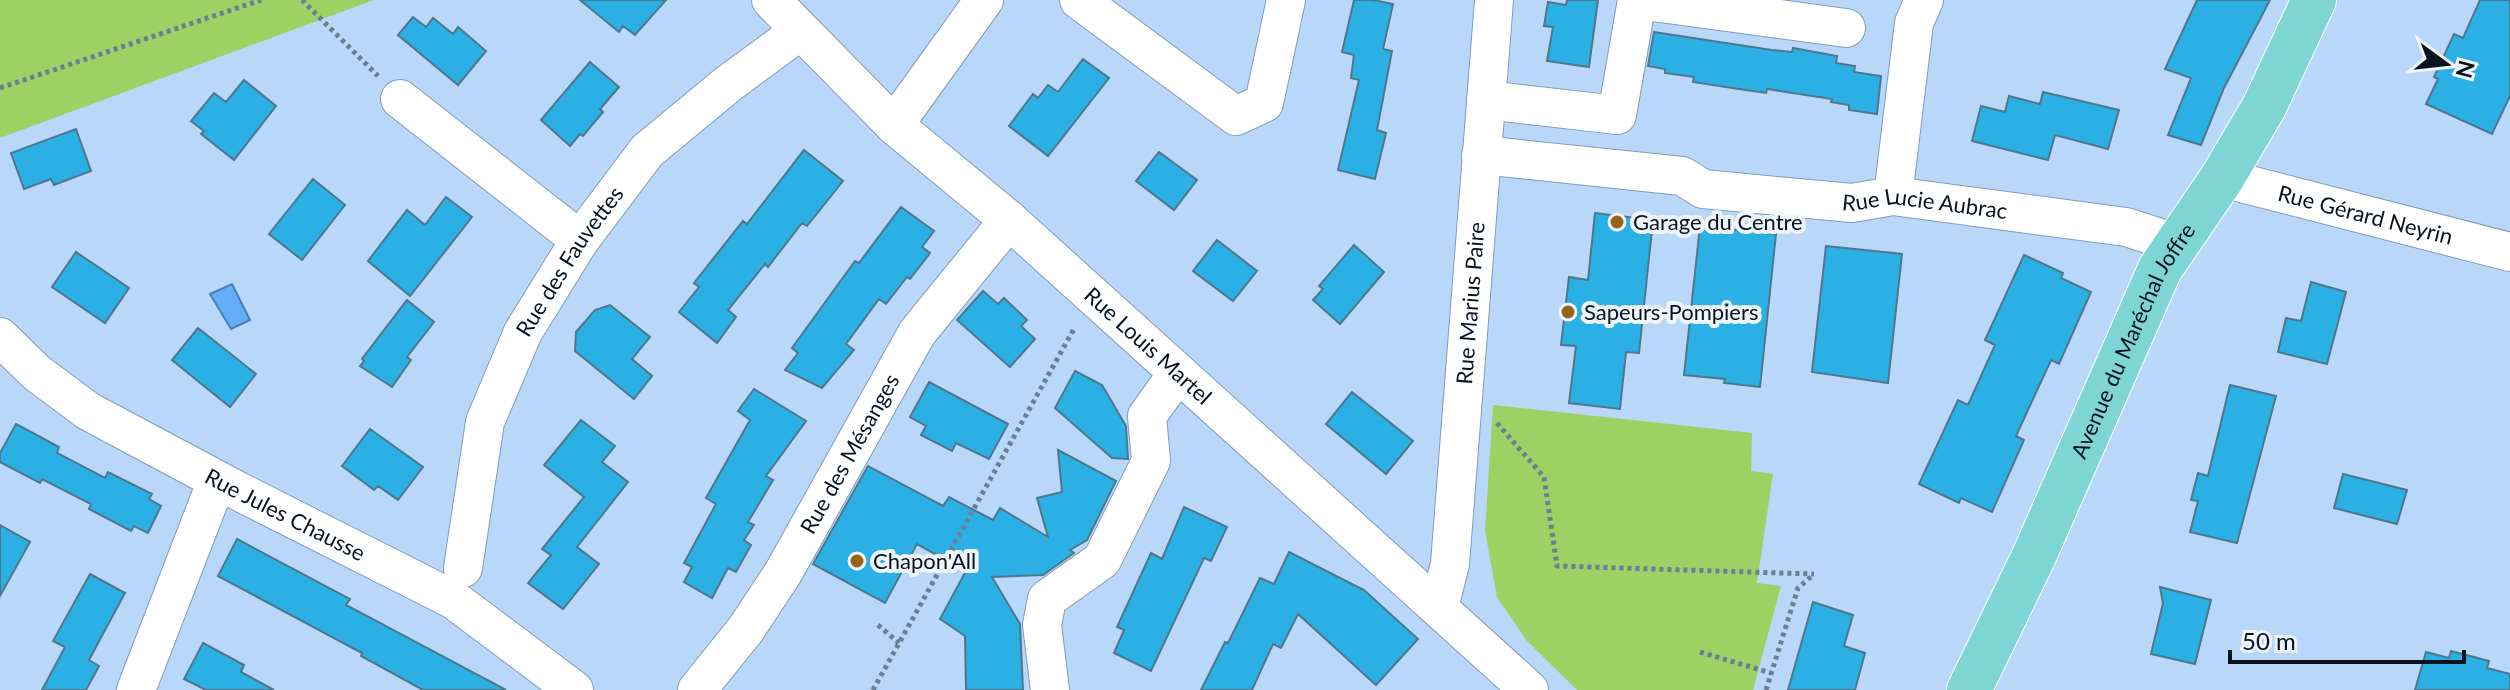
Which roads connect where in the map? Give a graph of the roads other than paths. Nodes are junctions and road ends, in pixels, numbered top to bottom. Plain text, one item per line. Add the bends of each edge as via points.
1 (771, 0) edge
2 (984, 0) edge
3 (1079, 0) edge
4 (1286, 0) edge
5 (1494, 0) edge
6 (1638, 0) edge
7 (1924, 0) edge
8 (2314, 0) edge
9 (1846, 28) dead end
10 (800, 31) junction
11 (400, 99) road end
12 (1486, 100) junction
13 (894, 125) junction
14 (1481, 155) junction
15 (2222, 178) junction
16 (1893, 196) junction
17 (1009, 220) junction
18 (580, 240) junction
19 (2176, 243) junction
20 (2510, 252) edge
21 (0, 337) edge
22 (1178, 373) junction
23 (217, 480) junction
24 (463, 568) dead end
25 (1439, 607) junction
26 (1511, 683) edge
27 (136, 690) edge
28 (574, 690) edge
29 (697, 690) edge
30 (1050, 690) edge
31 (1969, 690) edge

1 - 10 street, Rue Louis Martel
2 - 13 street
3 - 4 street via 1236,116 1264,103
5 - 12 street, Rue Marius Paire
6 - 9 street
6 - 12 street via 1617,115
7 - 16 street via 1914,23
8 - 15 main road, Avenue du Maréchal Joffre via 2264,107
10 - 13 street, Rue Louis Martel
10 - 18 street, Rue des Fauvettes via 647,151
11 - 18 street
12 - 14 street, Rue Marius Paire
13 - 17 street, Rue Louis Martel
14 - 16 street, Rue Lucie Aubrac via 1682,176 1703,189 1852,203
14 - 25 street, Rue Marius Paire via 1450,564
15 - 19 main road, Avenue du Maréchal Joffre
15 - 20 street, Rue Gérard Neyrin
16 - 19 street, Rue Lucie Aubrac via 2126,227
17 - 22 street, Rue Louis Martel
17 - 29 street, Rue des Mésanges via 917,333 783,573
18 - 24 street, Rue des Fauvettes via 523,332 485,422
19 - 31 main road, Avenue du Maréchal Joffre
21 - 23 street, Rue Jules Chausse via 88,411
22 - 25 street, Rue Louis Martel
22 - 30 street via 1147,416 1151,461 1102,560 1047,599 1042,625
23 - 27 street
23 - 28 street, Rue Jules Chausse via 454,600
25 - 26 street, Rue Louis Martel

